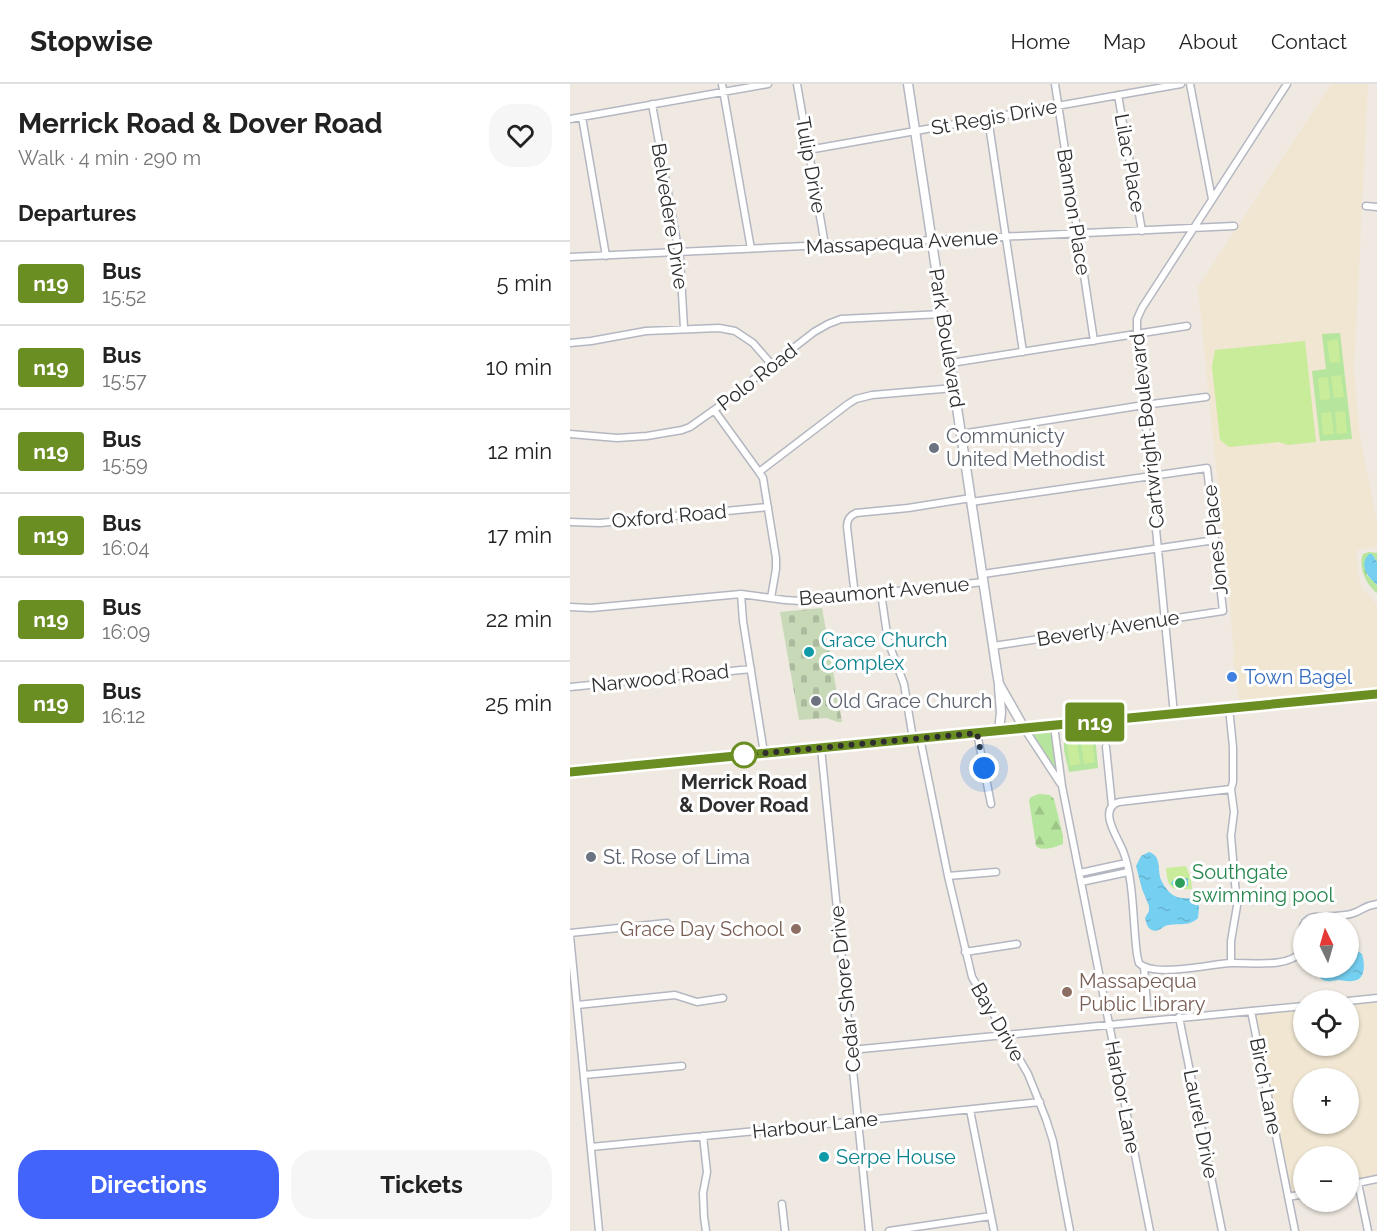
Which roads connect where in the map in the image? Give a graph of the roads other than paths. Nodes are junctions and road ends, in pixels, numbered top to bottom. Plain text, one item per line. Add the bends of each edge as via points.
1 (722, 84) edge
2 (768, 84) edge
3 (797, 84) edge
4 (908, 84) edge
5 (1055, 84) edge
6 (1181, 84) edge
7 (1190, 84) edge
8 (1287, 84) edge
9 (1282, 87) edge
10 (724, 92) junction
11 (1118, 95) junction
12 (652, 104) junction
13 (1058, 106) junction
14 (582, 117) junction
15 (988, 118) junction
16 (570, 119) edge
17 (915, 131) junction
18 (808, 150) junction
19 (1212, 200) junction
20 (1366, 206) dead end
21 (1377, 207) edge
22 (1234, 226) dead end
23 (1193, 228) junction
24 (1142, 231) junction
25 (1077, 234) junction
26 (1006, 237) junction
27 (932, 240) junction
28 (825, 245) junction
29 (752, 249) junction
30 (678, 252) junction
31 (606, 256) junction
32 (570, 257) edge
33 (943, 314) junction
34 (1187, 326) dead end
35 (684, 328) junction
36 (1137, 334) junction
37 (1094, 341) junction
38 (570, 343) edge
39 (1023, 352) junction
40 (951, 363) junction
41 (772, 364) junction
42 (954, 388) junction
43 (1206, 397) dead end
44 (1144, 405) junction
45 (714, 410) junction
46 (570, 434) edge
47 (961, 434) junction
48 (759, 472) junction
49 (1151, 476) junction
50 (971, 500) junction
51 (768, 507) junction
52 (570, 522) edge
53 (1215, 540) junction
54 (1159, 548) junction
55 (983, 578) junction
56 (880, 593) junction
57 (741, 594) junction
58 (855, 596) junction
59 (771, 598) junction
60 (570, 607) edge
61 (1223, 611) joint
62 (1166, 619) junction
63 (993, 646) junction
64 (751, 669) junction
65 (999, 684) junction
66 (570, 687) edge
67 (1377, 694) edge
68 (1229, 708) junction
69 (1174, 714) junction
70 (1054, 726) junction
71 (1024, 728) junction
72 (999, 731) junction
73 (977, 733) junction
74 (916, 739) junction
75 (1106, 747) dead end
76 (821, 748) junction
77 (765, 753) junction
78 (570, 772) edge
79 (1062, 786) junction
80 (1231, 789) junction
81 (991, 804) dead end
82 (1112, 806) junction
83 (1126, 864) junction
84 (996, 872) dead end
85 (1128, 872) junction
86 (1080, 873) junction
87 (948, 876) junction
88 (1081, 882) junction
89 (1377, 904) edge
90 (1356, 912) edge
91 (667, 922) dead end
92 (570, 934) edge
93 (1017, 944) dead end
94 (965, 952) junction
95 (1293, 957) edge
96 (1231, 963) junction
97 (1144, 967) junction
98 (723, 998) dead end
99 (1377, 998) edge
100 (1359, 1000) edge
101 (577, 1005) junction
102 (1148, 1005) dead end
103 (1293, 1007) edge
104 (1251, 1011) junction
105 (578, 1016) junction
106 (570, 1017) edge
107 (1179, 1017) junction
108 (1109, 1024) junction
109 (1004, 1035) junction
110 (851, 1050) junction
111 (682, 1066) dead end
112 (584, 1075) junction
113 (1040, 1102) junction
114 (970, 1110) junction
115 (858, 1121) junction
116 (703, 1136) junction
117 (591, 1147) junction
118 (1377, 1179) edge
119 (1359, 1183) edge
120 (1359, 1188) edge
121 (1293, 1196) edge
122 (1288, 1197) junction
123 (782, 1204) dead end
124 (991, 1216) junction
125 (599, 1231) edge
126 (706, 1231) edge
127 (785, 1231) edge
128 (869, 1231) edge
129 (889, 1231) edge
130 (994, 1231) edge
131 (1070, 1231) edge
132 (1150, 1231) edge
133 (1222, 1231) edge
134 (1295, 1231) edge
135 (1368, 1231) edge

1 - 10 street
2 - 10 street
3 - 18 street, Tulip Drive
4 - 17 main road, Park Boulevard
5 - 13 street, Bannon Place
6 - 11 street, St Regis Drive
7 - 19 street
8 - 9 street, Cartwright Boulevard
9 - 19 street, Cartwright Boulevard
10 - 12 street
10 - 29 street
11 - 13 street, St Regis Drive
11 - 24 street, Lilac Place
12 - 14 street
12 - 30 street, Belvedere Drive
13 - 15 street, St Regis Drive
13 - 25 street, Bannon Place
14 - 16 street
14 - 31 street
15 - 17 street, St Regis Drive
15 - 26 street
17 - 18 street, St Regis Drive
17 - 27 main road, Park Boulevard
18 - 28 street, Tulip Drive
19 - 23 street, Cartwright Boulevard
20 - 21 street
22 - 23 street, Massapequa Avenue
23 - 24 street, Massapequa Avenue
23 - 36 street, Cartwright Boulevard via 1142,308
24 - 25 street, Massapequa Avenue
25 - 26 street, Massapequa Avenue
25 - 37 street, Bannon Place
26 - 27 street, Massapequa Avenue
26 - 39 street
27 - 28 street, Massapequa Avenue
27 - 33 main road, Park Boulevard
28 - 29 street, Massapequa Avenue
29 - 30 street, Massapequa Avenue
30 - 31 street, Massapequa Avenue
30 - 35 street, Belvedere Drive
31 - 32 street, Massapequa Avenue
33 - 40 main road, Park Boulevard
33 - 41 street, Polo Road via 837,321 814,332
34 - 36 street
35 - 38 street
35 - 41 street via 719,327 735,331 753,343
36 - 37 street
36 - 44 street, Cartwright Boulevard
37 - 39 street
39 - 40 street
40 - 42 main road, Park Boulevard
41 - 45 street, Polo Road
42 - 47 main road, Park Boulevard
42 - 48 street via 856,399
43 - 44 street
44 - 47 street
44 - 49 street, Cartwright Boulevard
45 - 46 street, Polo Road via 690,427 674,432 617,438
45 - 48 street
47 - 50 main road, Park Boulevard
48 - 51 street
49 - 50 street
49 - 53 street, Jones Place via 1207,468
49 - 54 street, Cartwright Boulevard
50 - 55 main road, Park Boulevard
50 - 58 street via 856,513 850,517 847,527
51 - 52 street, Oxford Road via 600,523
51 - 59 street via 776,558
53 - 54 street, Beaumont Avenue
53 - 61 street, Jones Place
54 - 55 street, Beaumont Avenue
54 - 62 street, Cartwright Boulevard
55 - 56 street, Beaumont Avenue
55 - 63 main road, Park Boulevard
56 - 58 street, Beaumont Avenue
56 - 74 street, Bay Drive via 888,641 904,684
57 - 59 street, Beaumont Avenue
57 - 60 street, Beaumont Avenue
57 - 64 street
58 - 59 street, Beaumont Avenue via 801,601
61 - 62 street, Beverly Avenue
62 - 63 street, Beverly Avenue
62 - 69 street, Cartwright Boulevard
63 - 65 main road, Park Boulevard
64 - 66 street, Narwood Road
64 - 77 street
65 - 71 main road, Park Boulevard
65 - 72 main road
67 - 68 main road
68 - 69 main road
68 - 80 street via 1233,747
69 - 70 main road
70 - 71 main road
70 - 79 street, Harbor Lane
71 - 72 main road
71 - 79 street, Harbor Lane
72 - 73 main road
73 - 74 main road
73 - 81 street
74 - 76 main road
74 - 87 street, Bay Drive
75 - 82 street
76 - 77 main road
76 - 110 street, Cedar Shore Drive
77 - 78 main road
79 - 86 street, Harbor Lane
80 - 82 street
80 - 96 street via 1237,906
82 - 83 street via 1111,826
83 - 85 street
83 - 86 street
84 - 87 street
85 - 88 street
85 - 97 street via 1138,960
86 - 88 street, Harbor Lane
87 - 94 street, Bay Drive
88 - 108 street, Harbor Lane
89 - 90 street
91 - 92 street
92 - 101 street
93 - 94 street
94 - 109 street, Bay Drive via 972,977
95 - 96 street via 1265,964
96 - 97 street via 1183,970
97 - 102 street
98 - 101 street via 696,1002 675,995
99 - 100 street
101 - 105 street
103 - 104 street
104 - 107 street
104 - 122 street, Birch Lane
105 - 106 street
105 - 112 street
107 - 108 street
107 - 133 street, Laurel Drive
108 - 109 street
108 - 132 street, Harbor Lane
109 - 110 street
109 - 113 street, Bay Drive
110 - 115 street, Cedar Shore Drive
111 - 112 street
112 - 117 street
113 - 114 street, Harbour Lane
113 - 131 street, Bay Drive via 1053,1141
114 - 115 street, Harbour Lane
114 - 124 street
115 - 116 street, Harbour Lane
115 - 128 street, Cedar Shore Drive
116 - 117 street, Harbour Lane
116 - 126 street
117 - 125 street
118 - 119 street
120 - 135 street
121 - 122 street
122 - 134 street, Birch Lane
123 - 127 street
124 - 129 street
124 - 130 street

